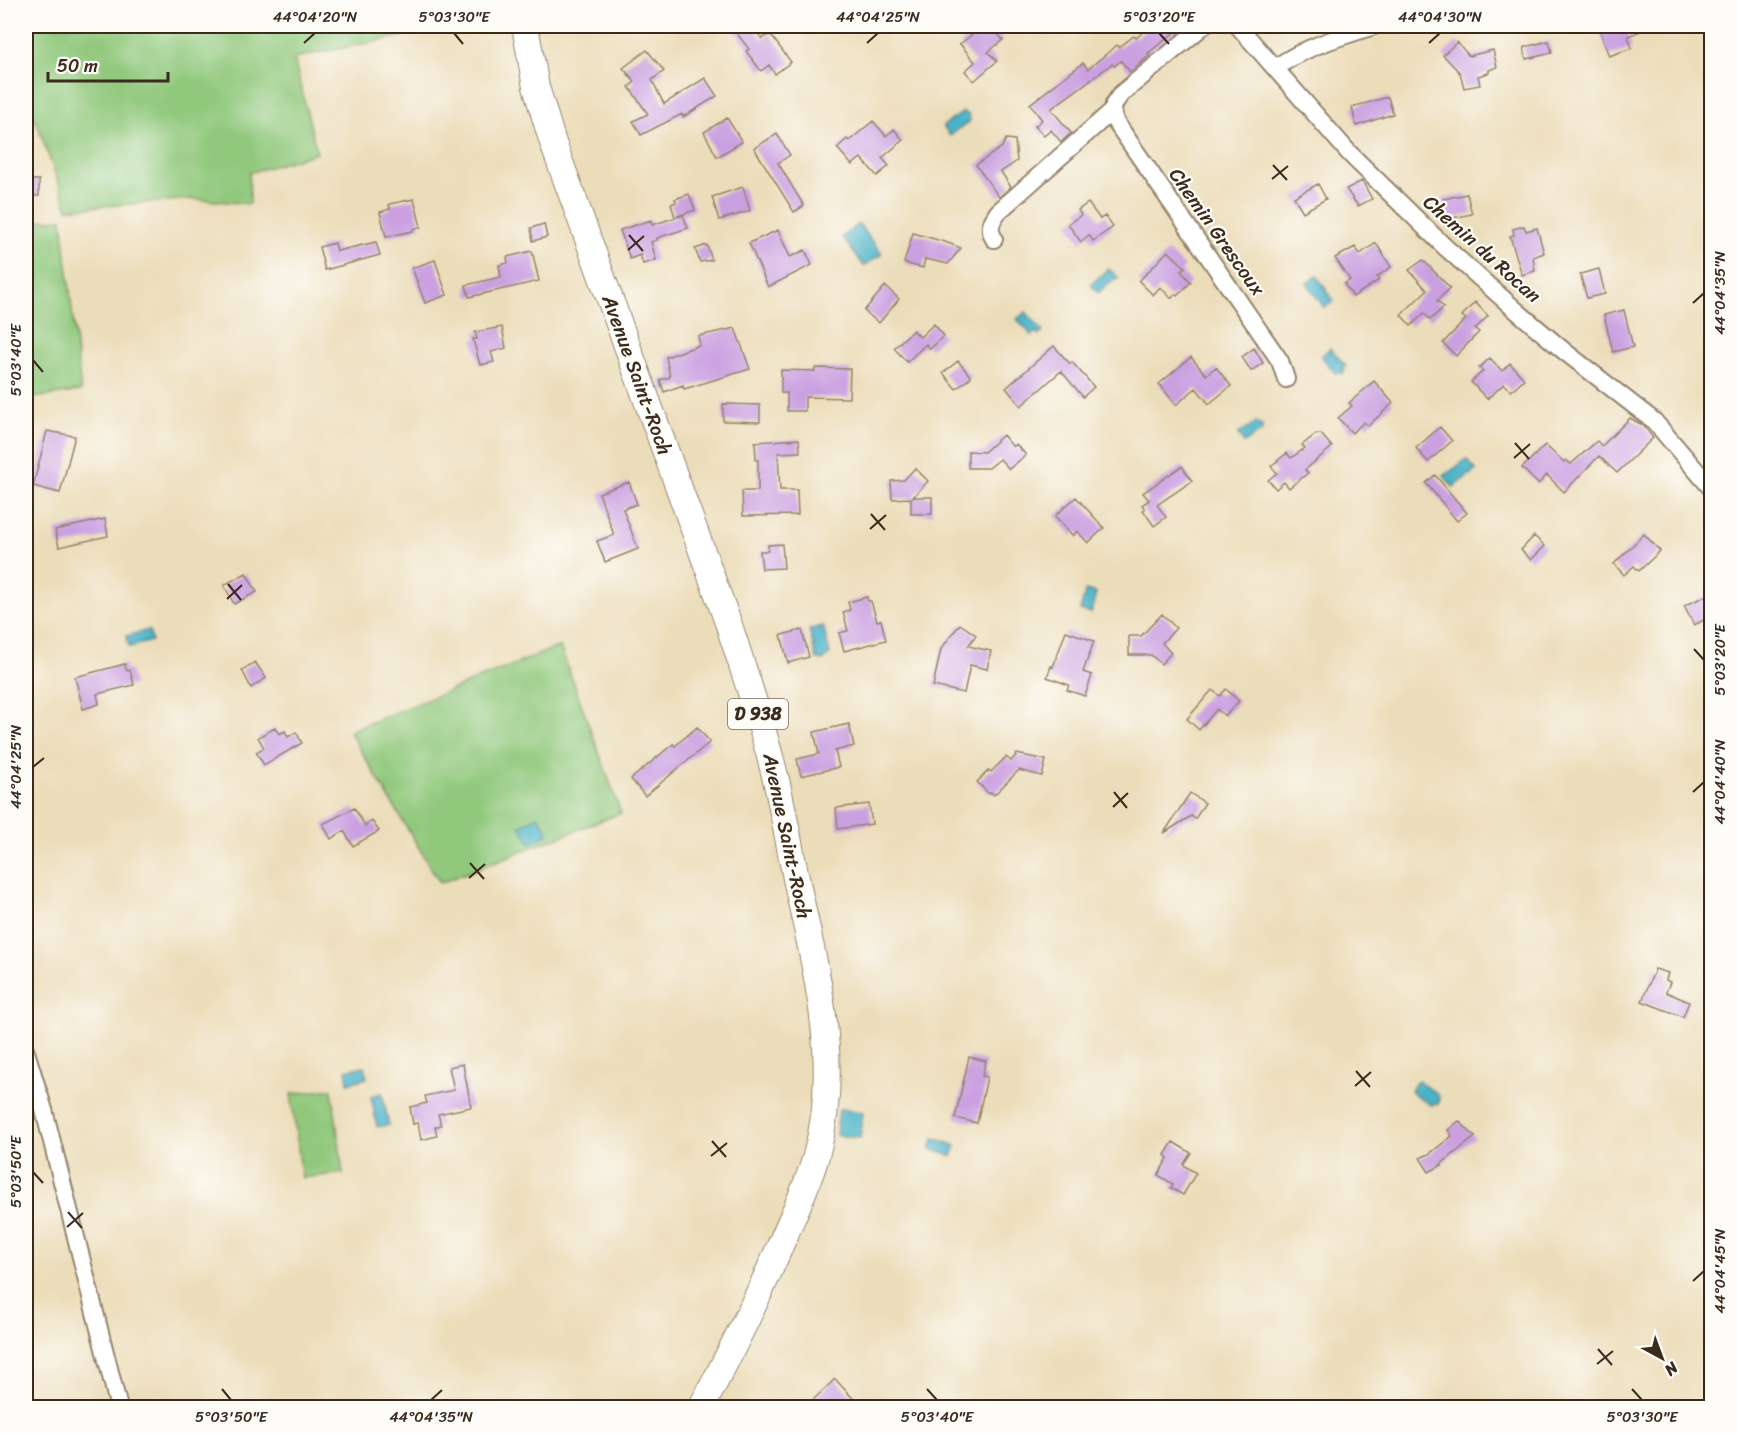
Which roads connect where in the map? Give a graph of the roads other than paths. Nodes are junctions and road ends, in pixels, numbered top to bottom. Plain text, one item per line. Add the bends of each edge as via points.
1 (525, 26) edge
2 (1203, 26) edge
3 (1238, 26) edge
4 (1374, 26) edge
5 (1275, 68) junction
6 (1113, 110) junction
7 (994, 239) dead end
8 (1286, 379) dead end
9 (1712, 489) edge
10 (26, 1052) edge
11 (119, 1407) edge
12 (701, 1407) edge

1 - 12 main road, Avenue Saint-Roch / D 938 via 536,87 553,143 753,699 773,769 825,1025 828,1067 817,1152 752,1310
2 - 6 street via 1121,94
3 - 5 street, Chemin du Rocan
4 - 5 street via 1315,45
5 - 9 street, Chemin du Rocan via 1350,154 1437,239 1564,351 1654,421
6 - 7 street via 998,212 991,221
6 - 8 street, Chemin Grescoux via 1115,121 1280,361
10 - 11 street

